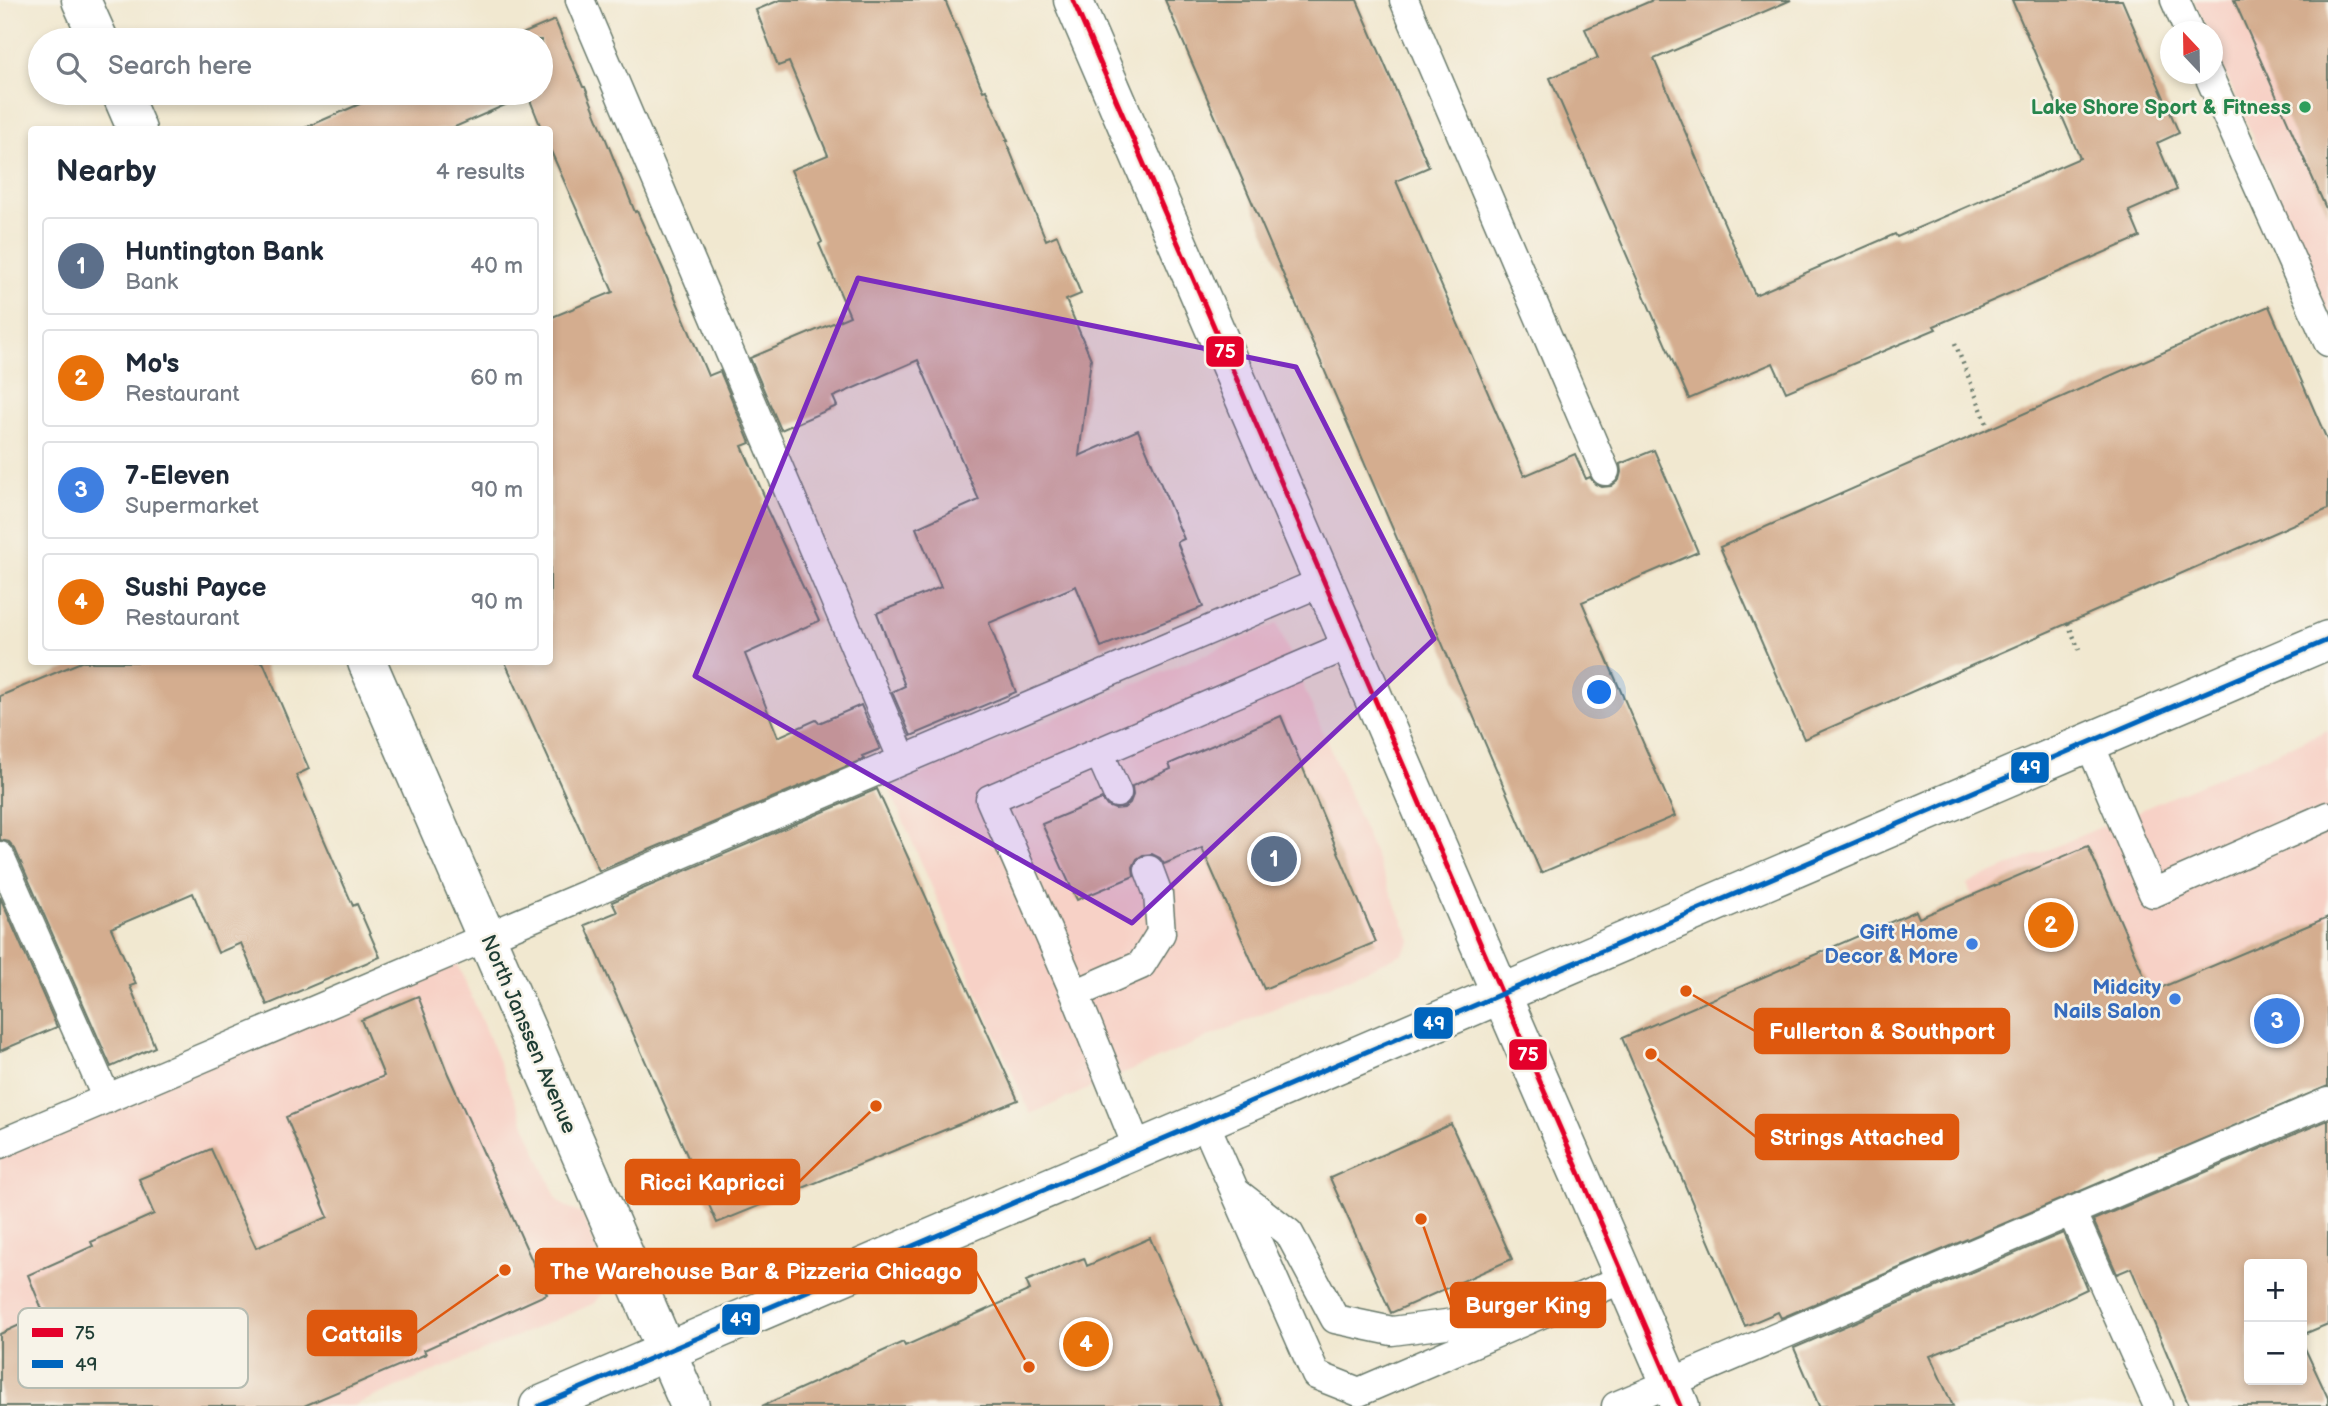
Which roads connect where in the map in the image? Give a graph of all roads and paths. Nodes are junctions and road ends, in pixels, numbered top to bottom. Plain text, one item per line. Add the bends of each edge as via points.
1 (81, 0) edge
2 (580, 0) edge
3 (1073, 0) edge
4 (1404, 0) edge
5 (2175, 0) edge
6 (2184, 21) edge
7 (94, 28) edge
8 (2212, 84) edge
9 (126, 105) edge
10 (135, 126) edge
11 (2328, 342) edge
12 (1955, 343) dead end
13 (1989, 429) dead end
14 (1605, 471) dead end
15 (1324, 581) junction
16 (2068, 622) dead end
17 (1351, 644) junction
18 (2326, 647) edge
19 (2079, 650) dead end
20 (369, 665) edge
21 (2089, 742) junction
22 (1099, 752) junction
23 (904, 760) junction
24 (1117, 793) dead end
25 (2328, 816) edge
26 (0, 856) edge
27 (1149, 870) dead end
28 (487, 937) junction
29 (1075, 994) junction
30 (1502, 994) junction
31 (107, 1099) junction
32 (2328, 1102) edge
33 (1204, 1121) junction
34 (0, 1144) edge
35 (1138, 1149) junction
36 (1234, 1190) junction
37 (2071, 1211) junction
38 (1625, 1278) junction
39 (1549, 1311) junction
40 (666, 1352) junction
41 (1675, 1394) edge
42 (539, 1406) edge
43 (690, 1406) edge
44 (1616, 1406) edge
45 (2158, 1406) edge

1 - 7 street
2 - 23 lane
3 - 15 street
4 - 14 lane
5 - 6 lane
8 - 11 lane
9 - 10 street
12 - 13 path
15 - 17 street
15 - 23 lane
16 - 19 path
17 - 22 lane
17 - 30 street
18 - 21 street
20 - 28 street, North Janssen Avenue
21 - 25 lane via 2153,893
21 - 30 street
22 - 24 lane
22 - 29 lane via 990,799
23 - 28 lane
26 - 31 lane
27 - 29 lane via 1158,894 1161,933 1140,965
28 - 31 lane
28 - 40 street, North Janssen Avenue
29 - 35 lane
30 - 33 street
30 - 38 street
31 - 34 lane
32 - 37 lane
33 - 35 street
33 - 36 lane
35 - 40 street
36 - 39 lane via 1289,1233 1335,1319 1392,1331
36 - 39 lane via 1316,1375 1359,1392
37 - 41 lane
37 - 45 lane
38 - 39 lane
38 - 41 street
40 - 42 street
40 - 43 street, North Janssen Avenue
41 - 44 lane

